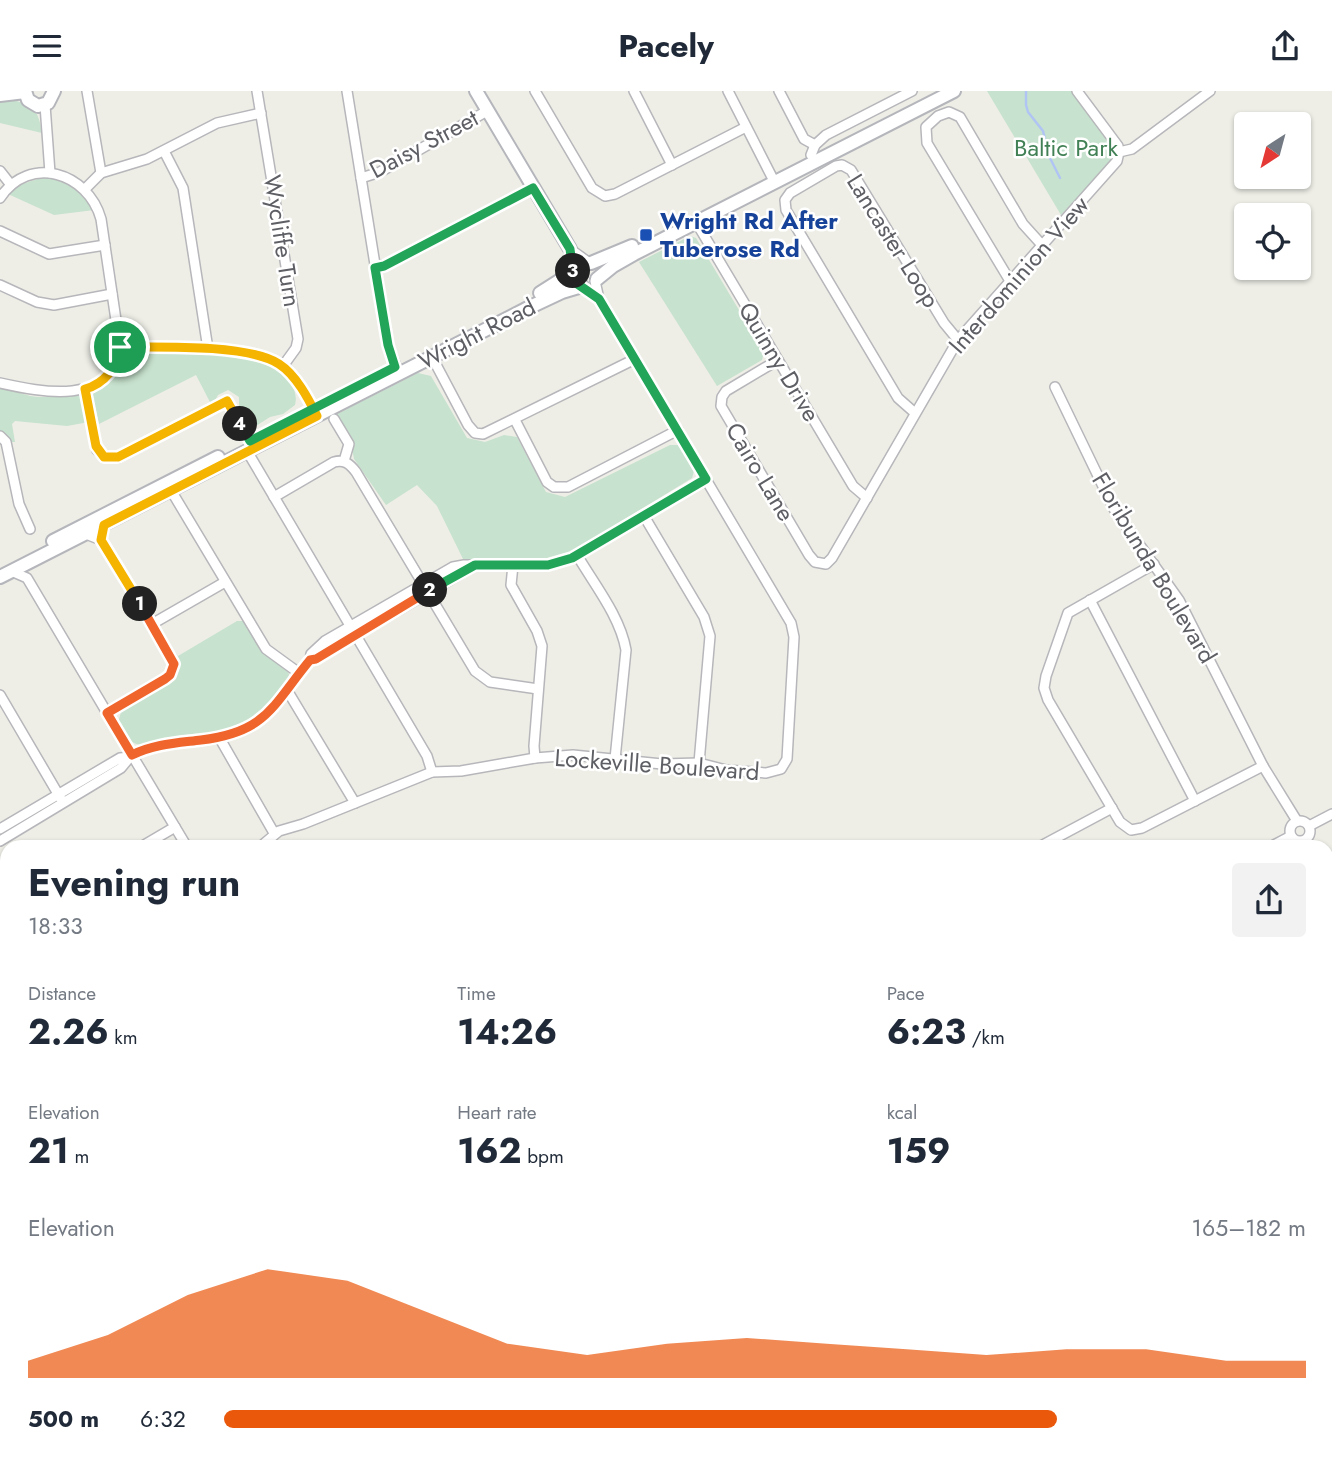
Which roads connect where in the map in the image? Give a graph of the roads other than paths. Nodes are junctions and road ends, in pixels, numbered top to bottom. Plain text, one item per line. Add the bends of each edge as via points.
1 (54, 91) edge
2 (87, 91) edge
3 (257, 91) edge
4 (347, 91) edge
5 (476, 91) edge
6 (535, 91) edge
7 (634, 91) edge
8 (779, 91) edge
9 (912, 91) edge
10 (936, 91) edge
11 (954, 91) edge
12 (1077, 91) edge
13 (25, 92) edge
14 (730, 92) edge
15 (1203, 93) edge
16 (0, 95) edge
17 (45, 105) junction
18 (487, 111) junction
19 (261, 113) junction
20 (747, 127) junction
21 (813, 150) junction
22 (164, 151) junction
23 (1119, 152) junction
24 (672, 165) junction
25 (0, 171) edge
26 (50, 173) junction
27 (101, 173) junction
28 (361, 178) junction
29 (773, 179) junction
30 (11, 185) junction
31 (533, 188) junction
32 (85, 189) junction
33 (0, 198) edge
34 (696, 222) junction
35 (0, 231) edge
36 (105, 245) junction
37 (1042, 245) junction
38 (570, 249) junction
39 (589, 263) junction
40 (375, 268) junction
41 (573, 271) junction
42 (1010, 281) junction
43 (590, 283) junction
44 (0, 285) edge
45 (112, 294) junction
46 (958, 340) junction
47 (120, 347) junction
48 (208, 349) junction
49 (432, 357) junction
50 (635, 359) junction
51 (778, 360) junction
52 (283, 366) junction
53 (397, 371) junction
54 (0, 383) edge
55 (1055, 387) dead end
56 (85, 389) junction
57 (315, 413) junction
58 (915, 413) junction
59 (334, 419) dead end
60 (515, 420) junction
61 (678, 430) junction
62 (0, 436) edge
63 (249, 446) junction
64 (344, 461) junction
65 (706, 479) junction
66 (169, 487) junction
67 (274, 497) junction
68 (867, 498) junction
69 (644, 516) junction
70 (104, 525) junction
71 (30, 529) dead end
72 (86, 534) junction
73 (101, 540) junction
74 (577, 555) junction
75 (29, 562) junction
76 (821, 564) joint
77 (513, 565) junction
78 (1154, 565) junction
79 (4, 572) edge
80 (27, 578) junction
81 (225, 582) junction
82 (424, 588) junction
83 (1090, 600) junction
84 (152, 624) junction
85 (353, 630) junction
86 (299, 673) junction
87 (538, 689) junction
88 (288, 690) junction
89 (0, 695) edge
90 (107, 713) junction
91 (219, 737) junction
92 (131, 756) junction
93 (535, 758) junction
94 (615, 759) junction
95 (699, 763) junction
96 (1263, 766) junction
97 (432, 772) junction
98 (59, 794) junction
99 (1195, 801) junction
100 (64, 803) junction
101 (355, 803) junction
102 (1112, 808) junction
103 (1332, 814) edge
104 (1297, 821) junction
105 (1309, 826) junction
106 (175, 827) junction
107 (0, 829) edge
108 (275, 833) junction
109 (1291, 836) junction
110 (2, 840) edge
111 (153, 840) edge
112 (183, 840) edge
113 (268, 840) edge
114 (1060, 840) edge
115 (1283, 840) edge
116 (1296, 840) edge
117 (1308, 840) edge

1 - 17 main road
2 - 27 street
3 - 19 street, Wycliffe Turn
4 - 28 street
5 - 18 main road
6 - 24 street via 592,188 602,196
7 - 24 street
8 - 21 street
9 - 21 street via 826,135
10 - 21 main road, Wright Road
11 - 29 main road, Wright Road
12 - 23 street
13 - 16 main road
13 - 17 main road via 32,103
14 - 20 street
15 - 23 street, Interdominion View via 1132,149
17 - 26 street
18 - 28 street, Daisy Street via 380,172
18 - 31 main road
19 - 22 street via 217,123
19 - 52 street, Wycliffe Turn via 298,338
20 - 24 street
20 - 29 street
21 - 29 main road, Wright Road
22 - 27 street
22 - 48 street via 183,188
23 - 37 street, Interdominion View via 1117,161
25 - 30 street
26 - 30 street
26 - 32 street
27 - 32 street
28 - 40 street
29 - 34 main road, Wright Road
29 - 39 main road, Wright Road
30 - 33 street
31 - 38 main road
31 - 40 street
32 - 36 street via 98,208
34 - 43 main road, Wright Road via 620,261
34 - 51 street, Quinny Drive
35 - 36 street via 49,254
36 - 45 street
37 - 42 street, Interdominion View
37 - 42 street via 1023,225 960,117 949,112 931,121 926,127 928,143
38 - 39 street
38 - 41 street
39 - 41 main road via 579,263
39 - 43 main road via 597,272
40 - 53 street
41 - 43 main road via 576,283
41 - 53 main road, Wright Road via 554,286
42 - 46 street, Interdominion View
43 - 49 main road, Wright Road via 555,295
43 - 50 street
44 - 45 street via 54,305
45 - 47 street
46 - 58 street, Interdominion View
46 - 58 street, Lancaster Loop via 851,170 836,166 790,193 786,210 898,398
47 - 48 street
47 - 56 street via 107,376
48 - 52 street via 254,353
49 - 53 main road, Wright Road
49 - 60 street via 471,430 487,434
50 - 60 street
50 - 61 street
51 - 68 street, Quinny Drive via 853,485
51 - 76 street, Cairo Lane via 726,391 721,407 809,555
52 - 57 street
53 - 57 main road, Wright Road
54 - 56 street via 42,391
55 - 78 street, Floribunda Boulevard via 1114,509
56 - 63 street via 97,450 107,458 118,457 227,401
57 - 63 main road, Wright Road
58 - 68 street, Interdominion View
59 - 64 street via 349,444
60 - 61 street via 547,482 559,488
61 - 65 street
62 - 71 street via 6,442 19,503
63 - 66 main road, Wright Road
63 - 67 street
64 - 67 street via 334,462
64 - 82 street via 356,472
65 - 69 street
65 - 95 street, Lockeville Boulevard via 793,628 794,637 787,759 779,771 726,770
66 - 70 main road, Wright Road
66 - 79 main road, Wright Road
66 - 81 street
67 - 85 street
68 - 76 street, Interdominion View via 832,558
69 - 74 street
69 - 95 street via 704,617 710,636
70 - 72 main road, Wright Road
70 - 73 street
72 - 73 street
72 - 75 main road, Wright Road
73 - 84 street
74 - 77 street via 548,565
74 - 94 street via 625,643
75 - 79 main road, Wright Road
75 - 80 street
77 - 82 street via 453,567
77 - 87 street via 511,585 542,646
78 - 83 street
78 - 96 street, Floribunda Boulevard via 1186,613
79 - 80 street
80 - 90 street
81 - 84 street
81 - 86 street via 266,649
82 - 85 street
82 - 87 street via 480,676
83 - 99 street
83 - 102 street via 1068,613 1063,622 1044,688
84 - 90 street via 172,658 172,672
85 - 86 street via 317,648
85 - 97 street
86 - 88 street
87 - 93 street
88 - 91 street via 247,728
88 - 101 street
89 - 98 street
90 - 92 street
91 - 92 street via 152,747
91 - 108 street
92 - 98 street
92 - 100 street via 121,768
92 - 106 street
93 - 94 street, Lockeville Boulevard
93 - 97 street, Lockeville Boulevard
94 - 95 street, Lockeville Boulevard
96 - 99 street
96 - 104 street, Floribunda Boulevard
97 - 101 street, Lockeville Boulevard
98 - 100 street
98 - 107 street
99 - 102 street via 1136,830 1125,827
100 - 110 street
101 - 108 street, Lockeville Boulevard
102 - 114 street
103 - 105 street
104 - 105 street
104 - 109 street via 1290,829
105 - 117 street
106 - 111 street
106 - 112 street
108 - 113 street, Lockeville Boulevard
109 - 115 street
109 - 116 street

